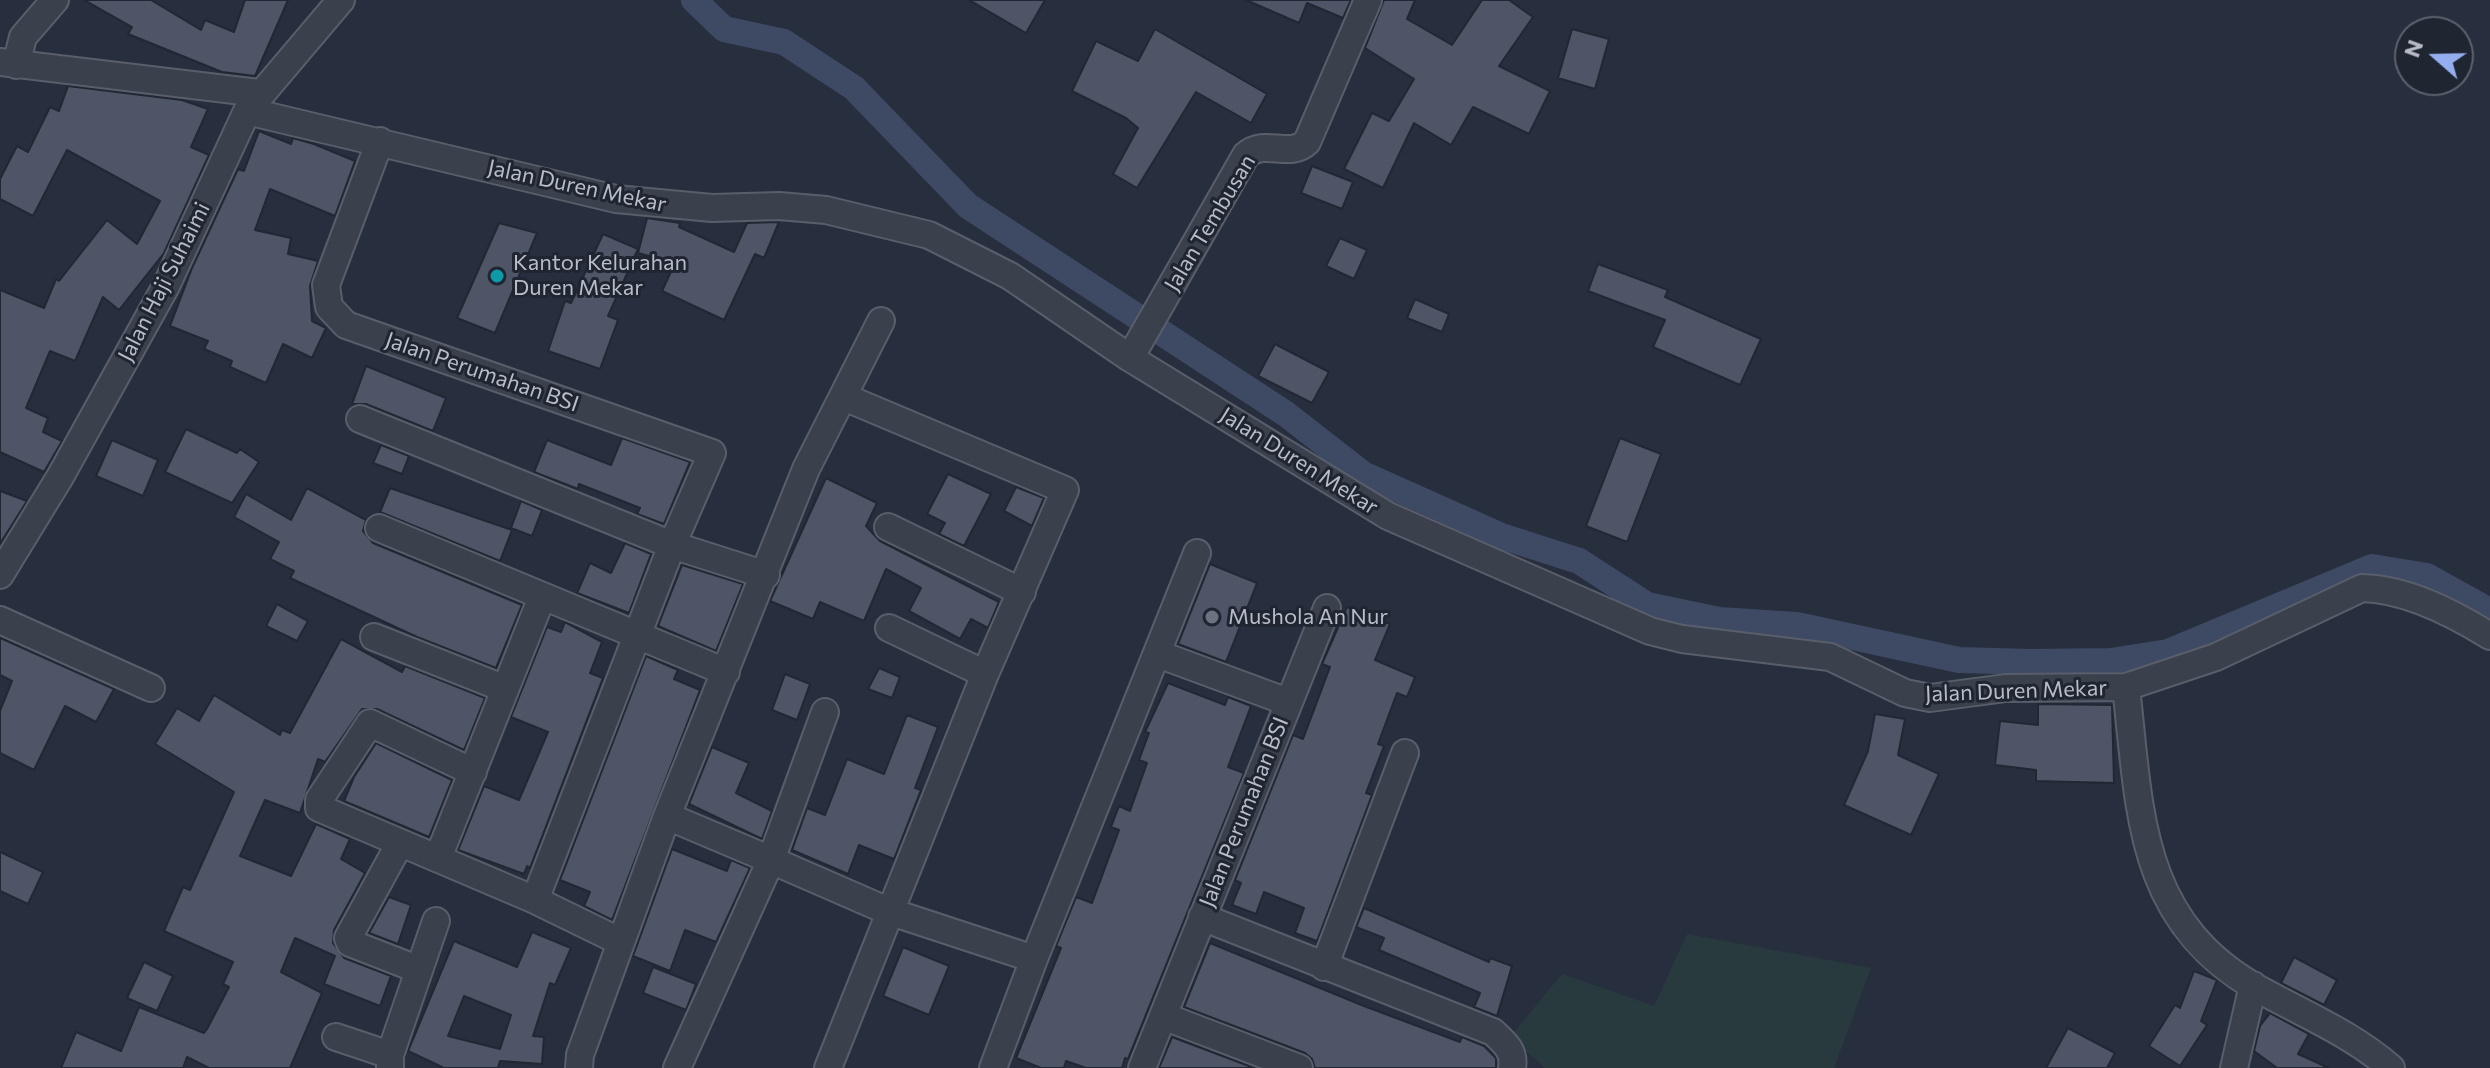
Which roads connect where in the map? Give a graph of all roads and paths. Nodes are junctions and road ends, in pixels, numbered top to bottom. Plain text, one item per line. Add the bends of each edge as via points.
1 (55, 0) edge
2 (341, 0) edge
3 (1368, 0) edge
4 (8, 63) edge
5 (253, 102) junction
6 (380, 141) junction
7 (881, 321) dead end
8 (1130, 358) junction
9 (844, 397) junction
10 (360, 419) dead end
11 (888, 527) dead end
12 (379, 528) dead end
13 (672, 545) junction
14 (1197, 553) dead end
15 (0, 575) edge
16 (766, 575) junction
17 (1022, 592) junction
18 (542, 597) junction
19 (1327, 608) dead end
20 (0, 620) edge
21 (889, 628) dead end
22 (636, 635) junction
23 (2490, 636) edge
24 (374, 637) dead end
25 (1158, 654) junction
26 (726, 672) junction
27 (985, 674) junction
28 (2126, 687) junction
29 (151, 688) dead end
30 (503, 688) junction
31 (1288, 702) junction
32 (825, 712) dead end
33 (1405, 753) dead end
34 (473, 772) junction
35 (667, 816) junction
36 (400, 843) junction
37 (438, 858) junction
38 (771, 860) junction
39 (535, 900) junction
40 (888, 911) junction
41 (1202, 917) junction
42 (436, 921) dead end
43 (621, 942) junction
44 (1034, 959) junction
45 (1324, 967) junction
46 (417, 969) junction
47 (2253, 985) junction
48 (1163, 1016) junction
49 (336, 1037) dead end
50 (390, 1062) edge
51 (998, 1067) edge
52 (579, 1068) edge
53 (677, 1068) edge
54 (828, 1068) edge
55 (1142, 1068) edge
56 (1299, 1068) edge
57 (1512, 1068) edge
58 (2234, 1068) edge
59 (2391, 1068) edge

1 - 4 street
2 - 5 street, Jalan Haji Suhaimi
3 - 8 street, Jalan Tembusan via 1307,142 1294,150 1264,146 1246,155
4 - 5 street, Jalan Duren Mekar
5 - 6 street, Jalan Duren Mekar
5 - 15 street, Jalan Haji Suhaimi via 166,286
6 - 8 street, Jalan Duren Mekar via 616,199 687,207 826,210 890,223 929,235 1010,276
6 - 13 street, Jalan Perumahan BSI via 326,285 329,307 346,325 712,453
7 - 9 street
8 - 28 street, Jalan Duren Mekar via 1388,516 1650,631 1830,657 1905,693 1930,698 2006,688
9 - 16 street via 806,469
9 - 17 street via 1065,490
10 - 13 street
11 - 17 street
12 - 18 street
13 - 16 street
13 - 22 street, Jalan Perumahan BSI
14 - 25 street
16 - 26 street
17 - 27 street
18 - 22 street
18 - 30 street
19 - 31 street
20 - 29 street
21 - 27 street
22 - 26 street
22 - 39 street, Jalan Perumahan BSI
23 - 28 street, Jalan Duren Mekar via 2437,606 2362,588 2216,657
24 - 30 street
25 - 31 street, Jalan Perumahan BSI
25 - 44 street
26 - 35 street
27 - 40 street
28 - 47 street via 2144,827 2157,876 2178,921 2199,947
30 - 34 street
31 - 41 street, Jalan Perumahan BSI
32 - 38 street
33 - 45 street
34 - 36 street via 370,723 319,800 319,808
34 - 37 street
35 - 38 street
35 - 43 street
36 - 37 street
36 - 46 street via 348,938
37 - 39 street
38 - 40 street
38 - 53 street
39 - 43 street
40 - 44 street
40 - 54 street
41 - 45 street, Jalan Perumahan BSI
41 - 48 street, Jalan Perumahan BSI
42 - 46 street
43 - 52 street
44 - 51 street
45 - 57 street, Jalan Perumahan BSI via 1493,1032 1508,1045
46 - 50 street
47 - 58 street
47 - 59 street via 2366,1046
48 - 55 street, Jalan Perumahan BSI
48 - 56 street
49 - 50 street

